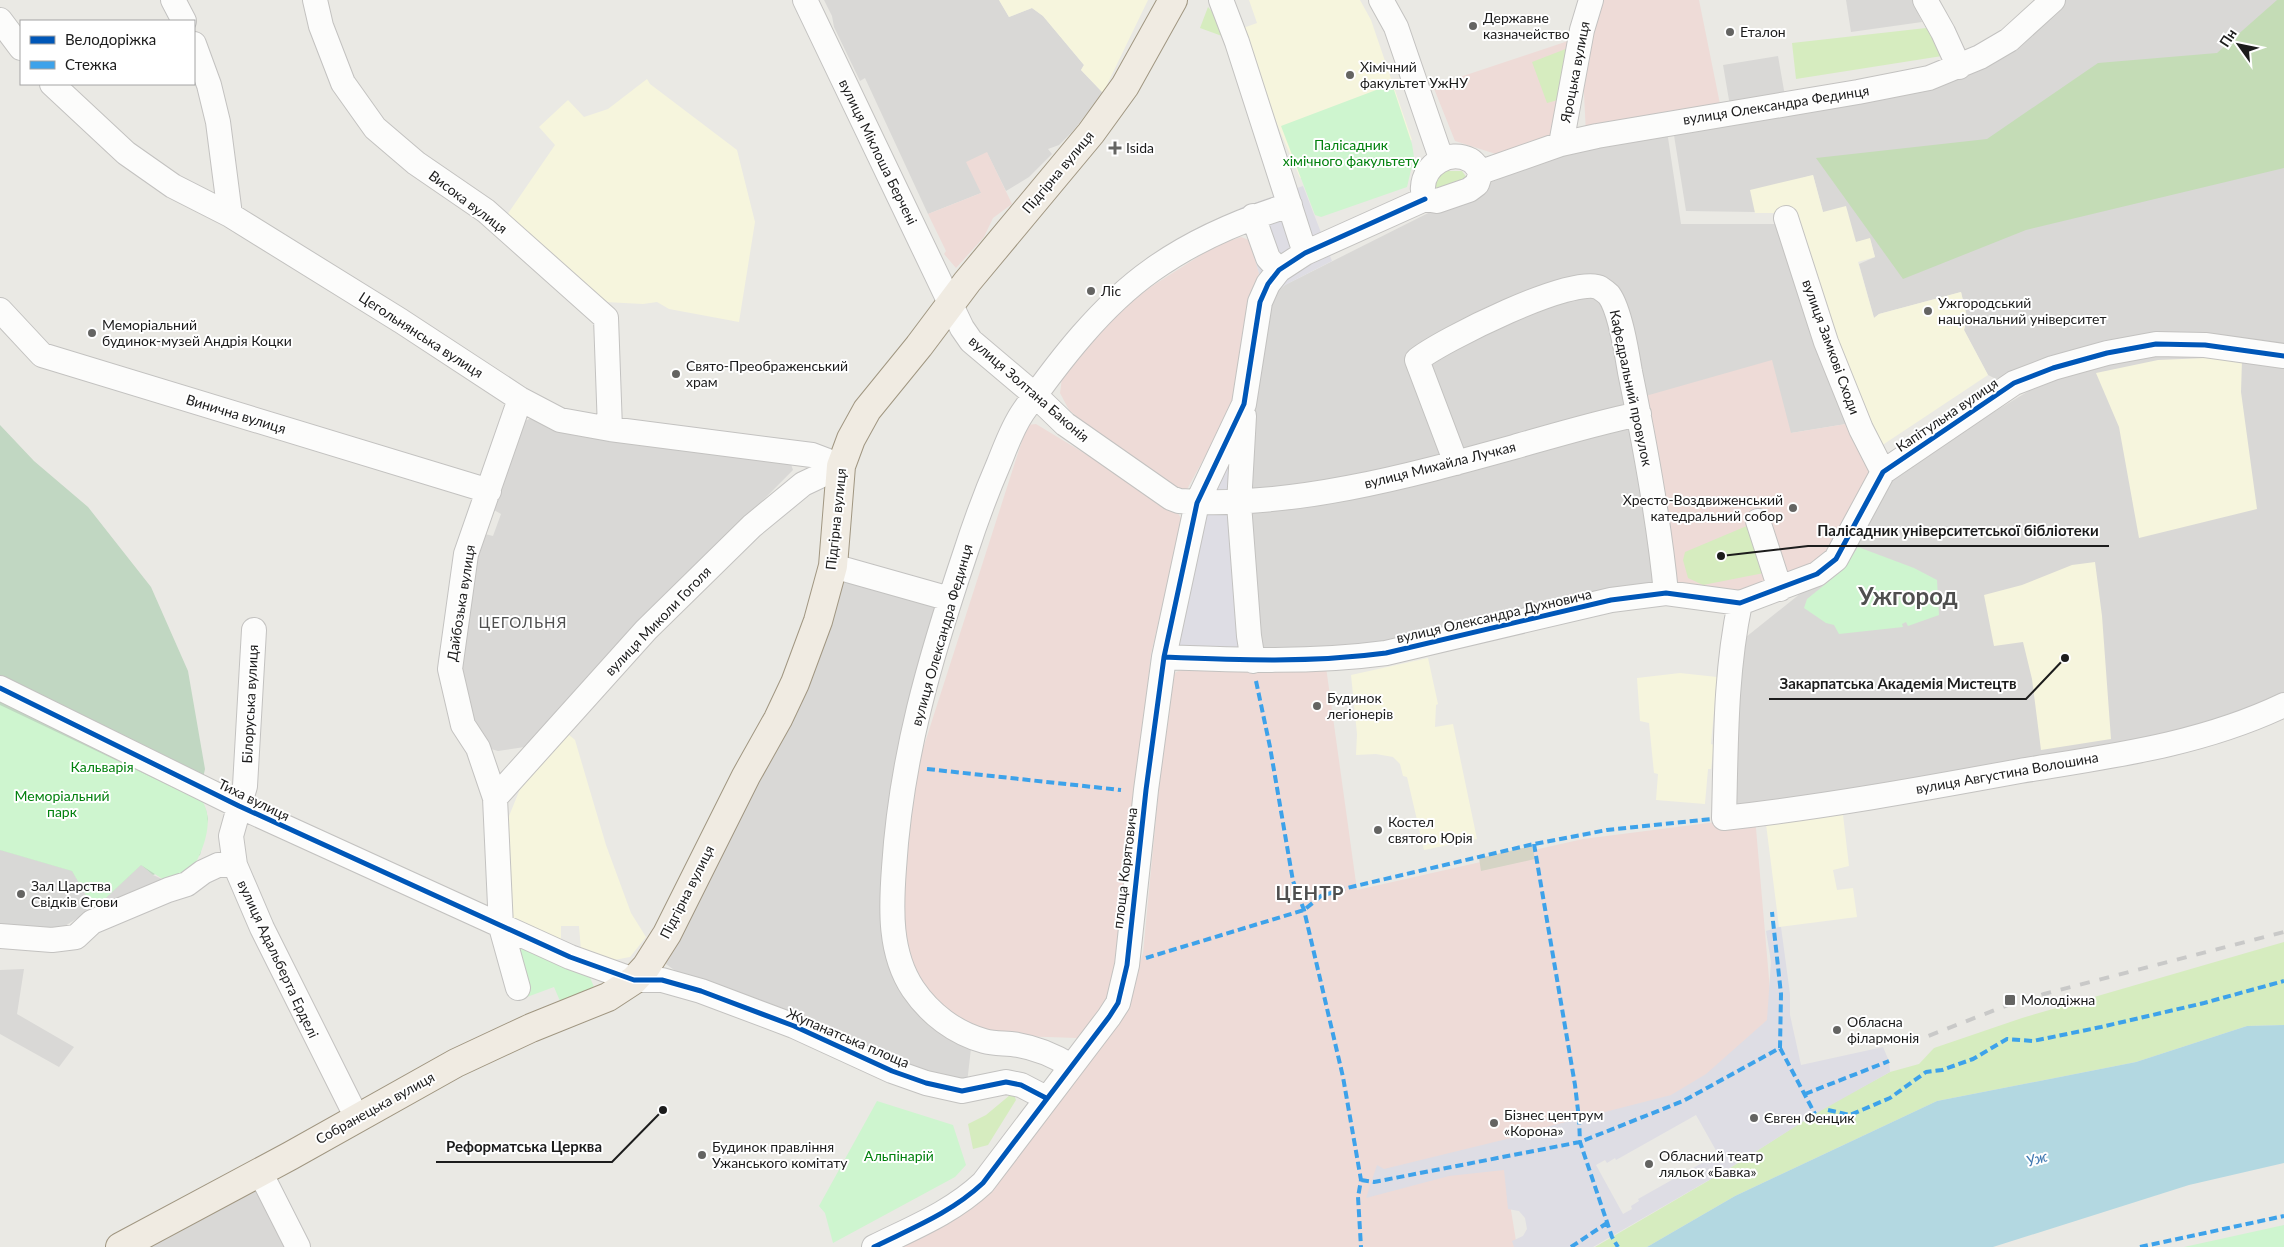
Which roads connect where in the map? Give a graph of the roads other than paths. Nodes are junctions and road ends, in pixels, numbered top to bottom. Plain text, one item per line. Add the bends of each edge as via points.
1 (173, 0) edge
2 (315, 0) edge
3 (805, 0) edge
4 (1173, 0) edge
5 (1221, 0) edge
6 (1381, 0) edge
7 (1591, 0) edge
8 (1925, 0) edge
9 (2053, 0) edge
10 (0, 20) edge
11 (183, 20) edge
12 (20, 47) edge
13 (195, 47) edge
14 (1959, 67) junction
15 (53, 85) edge
16 (1561, 144) junction
17 (1441, 158) junction
18 (1481, 172) junction
19 (1425, 199) junction
20 (1290, 205) junction
21 (230, 216) junction
22 (1253, 216) junction
23 (1786, 218) dead end
24 (1305, 253) junction
25 (1279, 270) junction
26 (949, 305) junction
27 (0, 310) edge
28 (2284, 356) edge
29 (1036, 396) junction
30 (520, 399) junction
31 (1244, 404) junction
32 (1639, 414) junction
33 (610, 429) junction
34 (1456, 463) junction
35 (841, 466) junction
36 (1883, 472) junction
37 (489, 491) junction
38 (1197, 503) junction
39 (1239, 504) junction
40 (1758, 521) dead end
41 (834, 566) junction
42 (1780, 589) junction
43 (1666, 593) junction
44 (950, 599) junction
45 (1740, 603) junction
46 (254, 630) dead end
47 (1164, 657) junction
48 (1253, 661) junction
49 (0, 688) edge
50 (2284, 705) edge
51 (495, 798) junction
52 (240, 806) junction
53 (235, 865) junction
54 (501, 927) junction
55 (0, 936) edge
56 (634, 980) junction
57 (518, 988) dead end
58 (1071, 1066) junction
59 (1046, 1098) junction
60 (357, 1118) junction
61 (260, 1172) junction
62 (120, 1247) edge
63 (298, 1247) edge
64 (874, 1247) edge

1 - 11 street
2 - 33 street, Висока вулиця via 321,26 343,83 375,128 416,163 486,211 606,318
3 - 26 street, вулиця Міклоша Берчені
4 - 26 main road, Підгірна вулиця via 1125,86 1091,133
5 - 20 street
6 - 17 street via 1396,27
7 - 16 street, Яроцька вулиця via 1582,30
8 - 14 street
9 - 14 street, вулиця Олександра Фединця via 2009,40
10 - 12 street
13 - 21 street via 218,122
14 - 16 street, вулиця Олександра Фединця via 1900,85
15 - 21 street, Цегольнянська вулиця via 126,153 174,186
16 - 18 street, вулиця Олександра Фединця
17 - 18 street via 1470,160
17 - 19 street via 1428,170 1423,187
18 - 19 street via 1469,190 1437,201
19 - 24 street
20 - 22 street, вулиця Олександра Фединця
20 - 24 street
21 - 30 street, Цегольнянська вулиця
22 - 25 street via 1268,258
22 - 29 street, вулиця Олександра Фединця via 1190,247 1138,280 1068,352
23 - 36 street, вулиця Замкові Сходи via 1826,342 1861,429
24 - 25 street
25 - 31 street, площа Корятовича via 1260,302
26 - 29 street, вулиця Золтана Баконія via 971,340
26 - 35 main road, Підгірна вулиця via 867,410
27 - 37 street, Винична вулиця via 42,356
28 - 36 street, Капітульна вулиця via 2205,345 2156,344 2062,366 2014,384
29 - 38 street, вулиця Золтана Баконія via 1065,424 1163,493 1179,501
29 - 44 street, вулиця Олександра Фединця via 1016,423 1008,441 979,511
30 - 33 street, Цегольнянська вулиця via 560,420
30 - 37 street, Дайбозька вулиця
31 - 38 street, площа Корятовича
31 - 39 street, площа Корятовича
32 - 34 street, вулиця Михайла Лучкая
32 - 34 street, Кафедральний провулок via 1623,339 1609,295 1595,285 1558,292 1505,312 1417,360
32 - 43 street, Кафедральний провулок
33 - 35 street, Цегольнянська вулиця via 812,455
34 - 39 street, вулиця Михайла Лучкая via 1309,495
35 - 41 main road, Підгірна вулиця
35 - 51 street, вулиця Миколи Гоголя via 803,484 752,526 646,630
36 - 42 street, Капітульна вулиця via 1836,559 1816,574
37 - 51 street, Дайбозька вулиця via 466,554 450,669 463,725 478,748
38 - 39 street
38 - 47 street, площа Корятовича
39 - 48 street, площа Корятовича
40 - 42 street
41 - 44 street
41 - 56 main road, Підгірна вулиця via 818,621 778,719 667,934
42 - 45 street, Капітульна вулиця
43 - 45 street, вулиця Олександра Духновича
43 - 48 street, вулиця Олександра Духновича via 1601,602 1386,653 1324,660
44 - 58 street, вулиця Олександра Фединця via 905,767 896,834 892,922 903,972 933,1012 949,1025 967,1035 988,1042 1020,1045
45 - 50 street, вулиця Августина Волошина via 1728,694 1724,818 2180,743 2255,719
46 - 52 street, Білоруська вулиця via 245,786
47 - 48 street
47 - 58 street, площа Корятовича via 1127,965 1118,1003
49 - 52 street, Тиха вулиця
51 - 54 street, Дайбозька вулиця
52 - 53 street, Білоруська вулиця via 231,836
52 - 54 street, Тиха вулиця
53 - 55 street, вулиця Адальберта Ерделі via 218,865 187,884 92,922 76,937 52,940
53 - 60 street, вулиця Адальберта Ерделі via 287,981
54 - 56 street, Жупанатська площа
54 - 57 street
56 - 59 street, Жупанатська площа via 662,980 701,991 794,1026 926,1083 962,1091 1006,1082 1021,1085
56 - 60 main road, Собранецька вулиця via 608,997 456,1063
58 - 59 street
59 - 64 street via 983,1183 968,1197 936,1218
60 - 61 main road, Собранецька вулиця
61 - 62 main road, Собранецька вулиця
61 - 63 street

